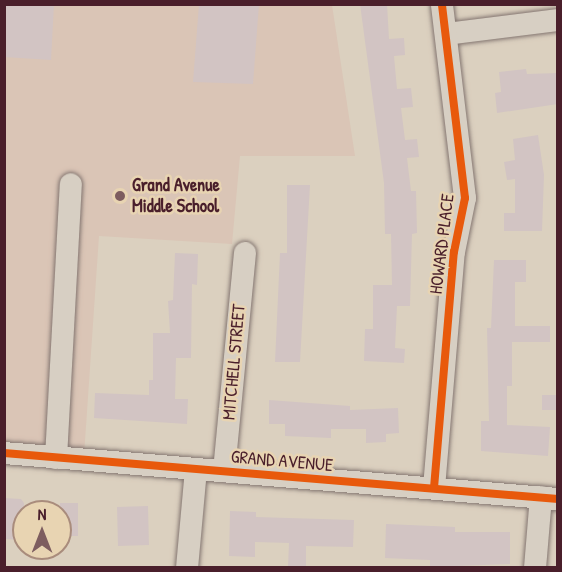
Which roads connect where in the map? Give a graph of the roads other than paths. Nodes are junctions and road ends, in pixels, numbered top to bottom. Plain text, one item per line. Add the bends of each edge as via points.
1 (442, 4) edge
2 (558, 20) edge
3 (446, 34) junction
4 (71, 184) dead end
5 (245, 253) dead end
6 (4, 453) edge
7 (56, 458) junction
8 (196, 469) junction
9 (224, 471) junction
10 (434, 488) junction
11 (549, 498) edge
12 (187, 567) edge
13 (535, 567) edge

1 - 3 street, HOWARD PLACE
2 - 3 street
3 - 10 street, HOWARD PLACE via 465,198 454,252
4 - 7 street
5 - 9 street, MITCHELL STREET
6 - 7 street, GRAND AVENUE
7 - 8 street, GRAND AVENUE
8 - 9 street, GRAND AVENUE
8 - 12 street
9 - 10 street, GRAND AVENUE
10 - 11 street, GRAND AVENUE
11 - 13 street

